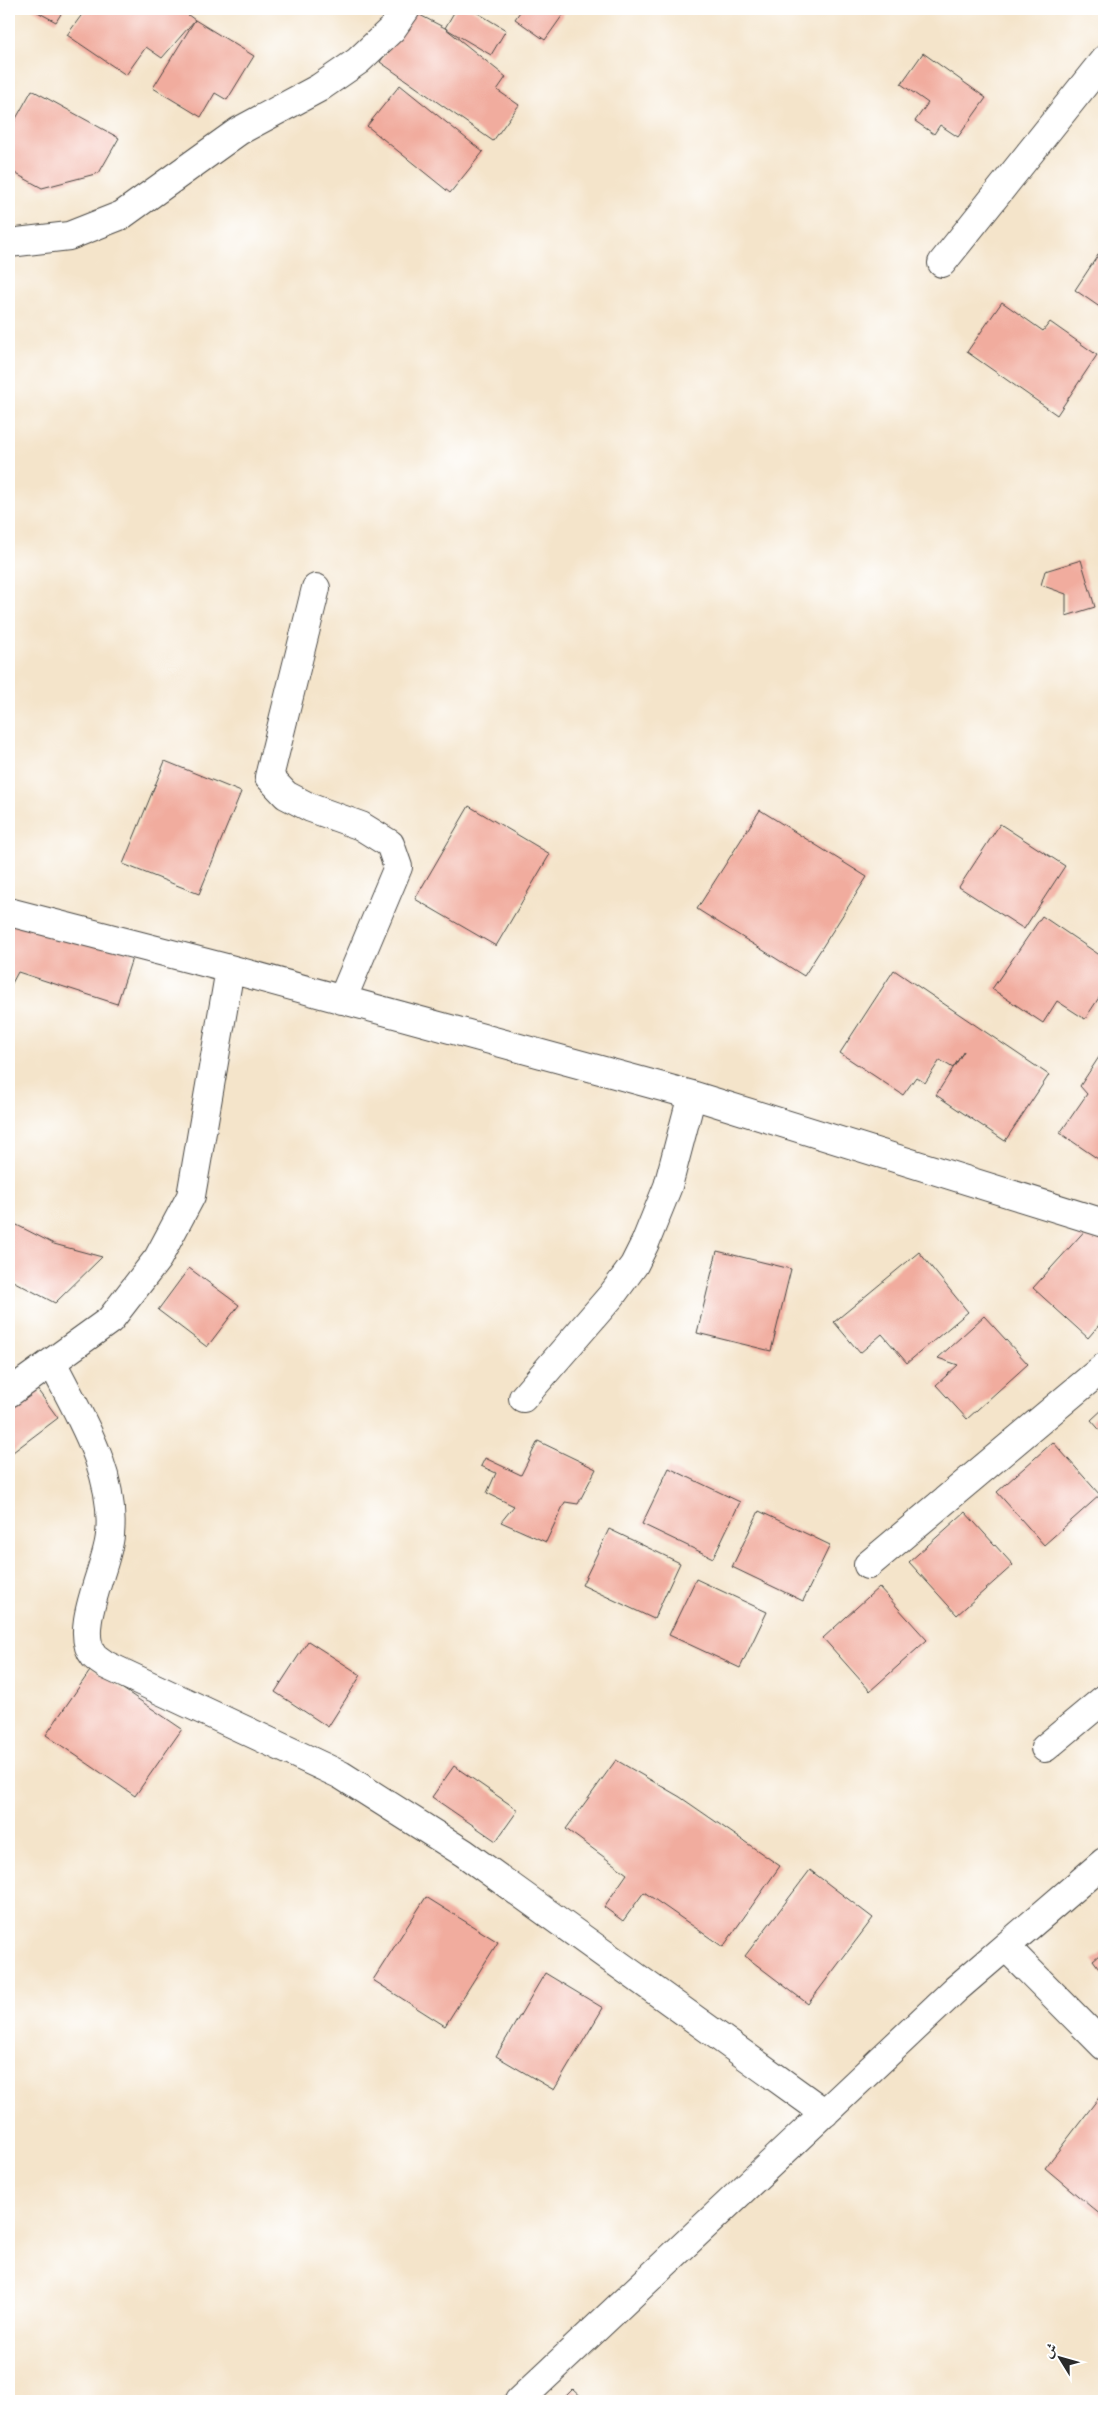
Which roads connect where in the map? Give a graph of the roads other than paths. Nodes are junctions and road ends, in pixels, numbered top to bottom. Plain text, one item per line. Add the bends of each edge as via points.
1 (406, 9) edge
2 (1104, 60) edge
3 (9, 243) edge
4 (942, 263) dead end
5 (316, 588) dead end
6 (9, 912) edge
7 (230, 970) junction
8 (342, 1000) junction
9 (692, 1095) junction
10 (1104, 1223) edge
11 (52, 1362) junction
12 (1104, 1367) edge
13 (9, 1393) edge
14 (522, 1398) dead end
15 (868, 1564) dead end
16 (1104, 1699) edge
17 (1045, 1748) dead end
18 (1104, 1862) edge
19 (1006, 1947) junction
20 (1104, 2046) edge
21 (825, 2113) junction
22 (519, 2401) edge

1 - 3 street via 392,29 358,61 319,88 239,131 122,215 69,236
2 - 4 street
5 - 8 street via 270,777 286,795 360,826 390,844 398,867
6 - 7 street
7 - 8 street
7 - 11 street via 191,1196 158,1258 110,1320
8 - 9 street
9 - 10 street
9 - 14 street via 668,1186 634,1265
11 - 13 street
11 - 21 street via 100,1457 112,1522 109,1549 86,1624 93,1655 106,1665 341,1774 480,1864
12 - 15 street
16 - 17 street
18 - 19 street
19 - 20 street
19 - 21 street via 956,1989
21 - 22 street

